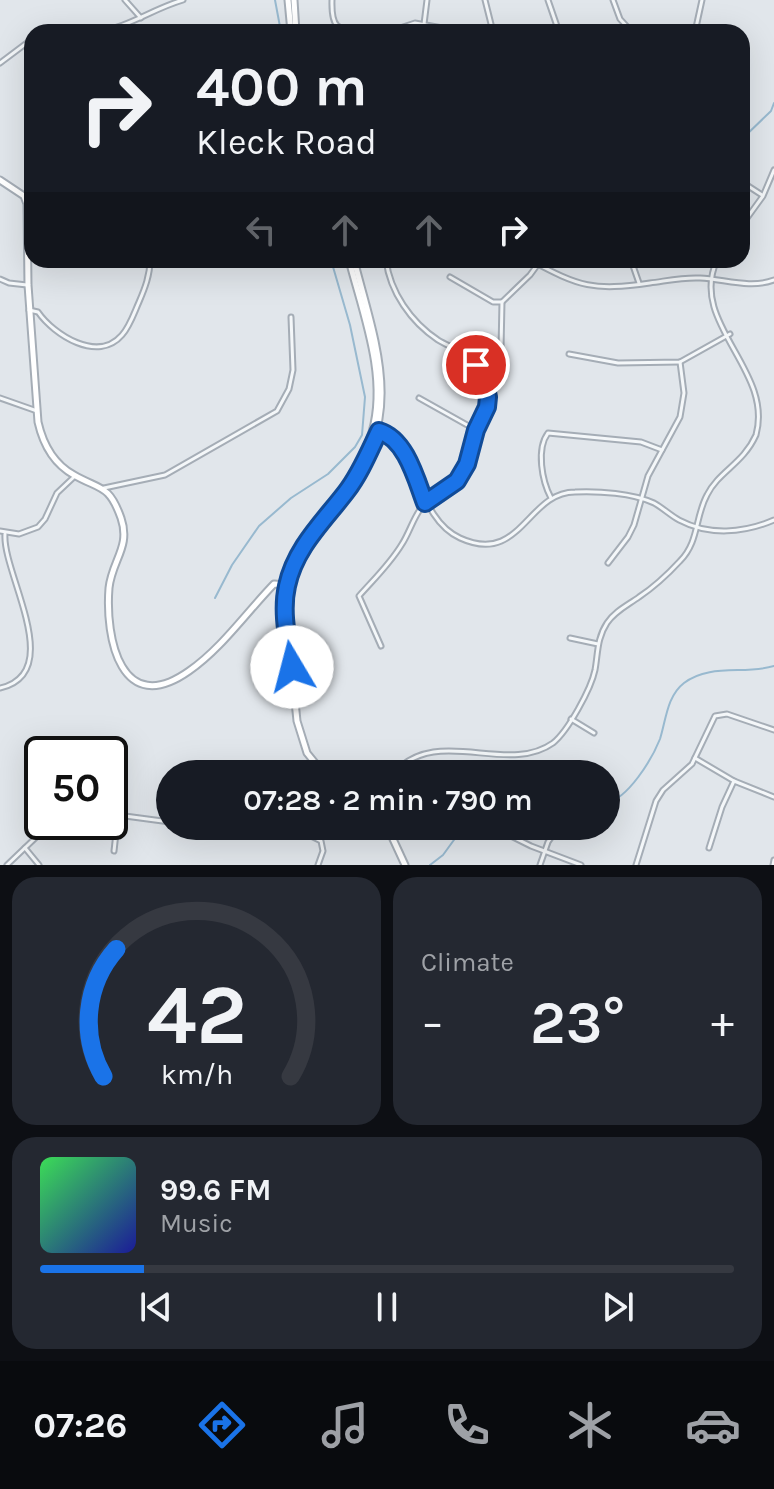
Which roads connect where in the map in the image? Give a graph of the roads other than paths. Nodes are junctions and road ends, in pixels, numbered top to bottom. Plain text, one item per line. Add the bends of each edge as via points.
1 (125, 0) edge
2 (183, 0) edge
3 (291, 0) edge
4 (332, 0) edge
5 (427, 0) edge
6 (485, 0) edge
7 (548, 0) edge
8 (613, 0) edge
9 (702, 0) edge
10 (141, 18) junction
11 (124, 24) edge
12 (293, 24) edge
13 (334, 24) edge
14 (424, 24) edge
15 (491, 24) edge
16 (556, 24) edge
17 (625, 24) edge
18 (697, 24) edge
19 (24, 45) edge
20 (0, 63) edge
21 (774, 170) edge
22 (0, 180) edge
23 (750, 187) edge
24 (24, 196) edge
25 (763, 196) junction
26 (750, 214) edge
27 (28, 268) edge
28 (149, 268) edge
29 (354, 268) edge
30 (388, 268) edge
31 (535, 268) edge
32 (546, 268) edge
33 (634, 268) edge
34 (714, 268) edge
35 (450, 277) dead end
36 (0, 279) edge
37 (711, 279) junction
38 (774, 280) edge
39 (639, 284) junction
40 (28, 285) junction
41 (502, 302) junction
42 (29, 310) junction
43 (291, 317) dead end
44 (730, 334) junction
45 (569, 354) dead end
46 (680, 362) junction
47 (506, 365) dead end
48 (0, 398) edge
49 (419, 398) dead end
50 (37, 411) junction
51 (476, 430) junction
52 (376, 431) junction
53 (662, 450) junction
54 (75, 476) junction
55 (104, 488) junction
56 (551, 498) junction
57 (641, 499) junction
58 (425, 503) junction
59 (774, 520) edge
60 (698, 526) junction
61 (2, 532) edge
62 (608, 563) dead end
63 (287, 585) junction
64 (570, 638) dead end
65 (598, 644) junction
66 (381, 646) dead end
67 (0, 688) edge
68 (571, 719) junction
69 (774, 730) edge
70 (594, 733) dead end
71 (695, 758) junction
72 (313, 760) edge
73 (409, 760) edge
74 (734, 781) junction
75 (774, 797) edge
76 (128, 816) edge
77 (156, 820) edge
78 (33, 840) edge
79 (115, 840) edge
80 (319, 840) edge
81 (393, 840) edge
82 (521, 840) edge
83 (551, 840) edge
84 (25, 848) junction
85 (709, 848) dead end
86 (114, 851) dead end
87 (545, 851) junction
88 (7, 865) edge
89 (39, 865) edge
90 (318, 865) edge
91 (405, 865) edge
92 (540, 865) edge
93 (581, 865) edge
94 (636, 865) edge

1 - 10 street
2 - 10 street
3 - 12 street
4 - 13 street
5 - 14 street
6 - 15 street
7 - 16 street
8 - 17 street
9 - 18 street
10 - 11 street
19 - 20 street
21 - 25 street
22 - 24 street
23 - 25 street
25 - 26 street
27 - 40 street
28 - 42 street via 128,327 109,344 66,338
29 - 52 street via 379,363 382,399
30 - 51 street via 411,316 470,358 483,377 487,407
31 - 41 street
32 - 39 street via 578,284
33 - 39 street
34 - 37 street
35 - 41 street
36 - 40 street
37 - 38 street via 757,285
37 - 39 street
37 - 44 street via 713,302
40 - 42 street
41 - 47 street
42 - 50 street
43 - 55 street via 293,370 277,411 165,475
44 - 46 street
44 - 60 street via 752,375 761,413 750,448 708,493
45 - 46 street via 618,363
46 - 53 street via 684,405
48 - 50 street
49 - 51 street
50 - 54 street via 48,451
51 - 58 street via 462,474
52 - 58 street via 396,442
52 - 63 street via 364,463 303,545
53 - 56 street via 641,442 548,433 542,472
53 - 57 street
54 - 55 street
54 - 61 street via 57,493 38,527 26,533
55 - 63 street via 125,535 109,584 112,642 118,662 135,680 156,685 188,672 274,584
56 - 57 street via 570,491
56 - 58 street via 516,533 492,544 454,535
57 - 60 street
57 - 62 street via 628,537
58 - 66 street via 391,560 359,596
59 - 60 street via 731,531
60 - 65 street via 687,553 608,621
61 - 67 street via 31,645 23,673
63 - 72 street via 286,631 297,721
64 - 65 street
65 - 68 street via 591,683
68 - 70 street
68 - 73 street via 553,742 536,751 434,751
69 - 71 street via 719,714 711,720
71 - 74 street
71 - 94 street via 656,801
74 - 75 street
74 - 85 street
76 - 77 street
78 - 84 street
79 - 86 street
80 - 90 street via 323,846
81 - 91 street
82 - 87 street
83 - 87 street
84 - 88 street
84 - 89 street
87 - 92 street
87 - 93 street

